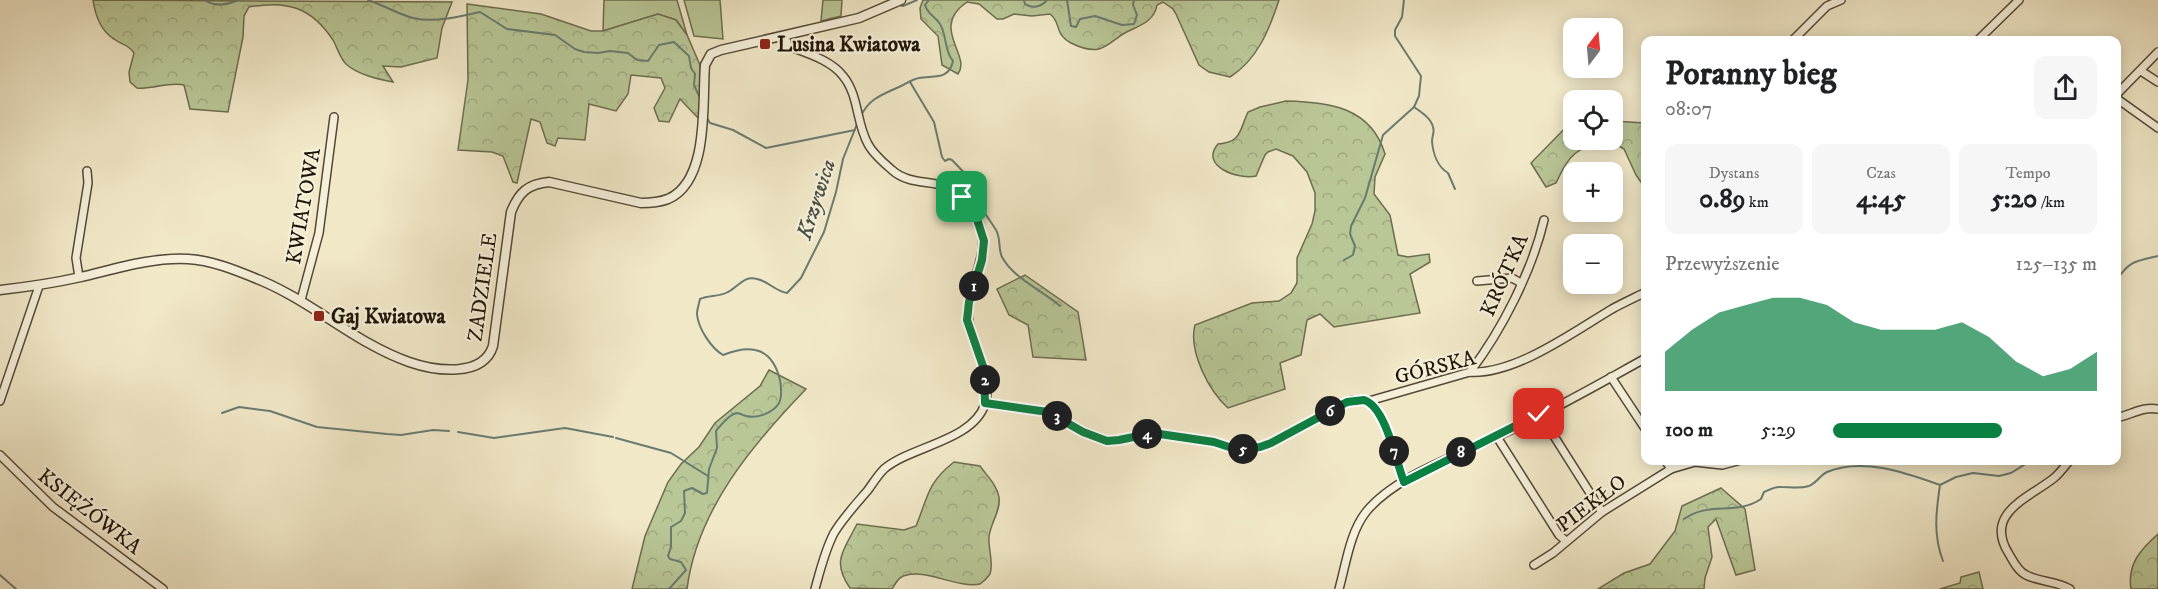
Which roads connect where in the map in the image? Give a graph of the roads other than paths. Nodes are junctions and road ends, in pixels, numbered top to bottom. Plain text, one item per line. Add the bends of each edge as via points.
1 (901, 0) edge
2 (1841, 0) edge
3 (2019, 0) edge
4 (888, 2) edge
5 (1797, 36) edge
6 (1982, 36) edge
7 (782, 37) junction
8 (2158, 52) edge
9 (2141, 70) junction
10 (2158, 82) edge
11 (2121, 91) edge
12 (2121, 100) edge
13 (334, 117) dead end
14 (2158, 128) edge
15 (87, 171) dead end
16 (1544, 220) dead end
17 (78, 277) junction
18 (1477, 281) dead end
19 (1521, 283) junction
20 (39, 285) junction
21 (0, 290) edge
22 (1641, 294) edge
23 (301, 300) junction
24 (1641, 361) edge
25 (1470, 372) junction
26 (1611, 377) junction
27 (0, 401) edge
28 (1369, 401) junction
29 (985, 403) junction
30 (2158, 409) edge
31 (1539, 414) junction
32 (2121, 416) edge
33 (1641, 422) edge
34 (1497, 437) junction
35 (0, 455) edge
36 (1668, 465) edge
37 (1685, 465) edge
38 (2066, 465) edge
39 (1671, 469) junction
40 (1404, 482) junction
41 (1602, 512) junction
42 (1566, 541) junction
43 (1534, 566) dead end
44 (164, 589) edge
45 (815, 589) edge
46 (1339, 589) edge
47 (2070, 589) edge

1 - 4 street
2 - 5 street via 1827,6
3 - 6 street
4 - 7 street via 859,18
7 - 23 street, ZADZIELE via 721,50 708,57 701,143 690,178 669,199 641,203 549,182 521,192 511,212 494,346 485,361 476,366 443,368 411,363 384,351
7 - 29 street via 788,45 830,64 843,75 868,144 896,174 954,190 977,219 984,250 967,320 984,369
8 - 9 street
9 - 10 street
9 - 11 street
12 - 14 street
13 - 23 street, KWIATOWA via 319,233
15 - 17 street via 76,258
16 - 19 street, KRÓTKA
17 - 20 street, ZADZIELE
17 - 23 street, ZADZIELE via 189,259 259,280
18 - 19 street via 1512,278
19 - 25 street, KRÓTKA via 1500,328
20 - 21 street, ZADZIELE
20 - 27 street
22 - 25 street, GÓRSKA via 1518,361 1484,373
24 - 26 street
25 - 28 street, GÓRSKA
26 - 31 street
26 - 33 street
28 - 29 street, GÓRSKA via 1347,402 1271,443 1238,450 1214,442 1153,433 1107,441 1048,412
28 - 40 street via 1392,443
29 - 45 street via 969,426 883,470 833,534
30 - 32 street
31 - 34 street
31 - 41 street
34 - 40 street
34 - 42 street
35 - 44 street, KSIĘŻÓWKA via 54,507
36 - 39 street
37 - 39 street, PIEKŁO
38 - 47 street via 2055,477 2019,501 2000,530 2002,542 2024,574
39 - 41 street, PIEKŁO
40 - 46 street via 1381,497 1363,517
41 - 42 street, PIEKŁO
42 - 43 street, PIEKŁO

